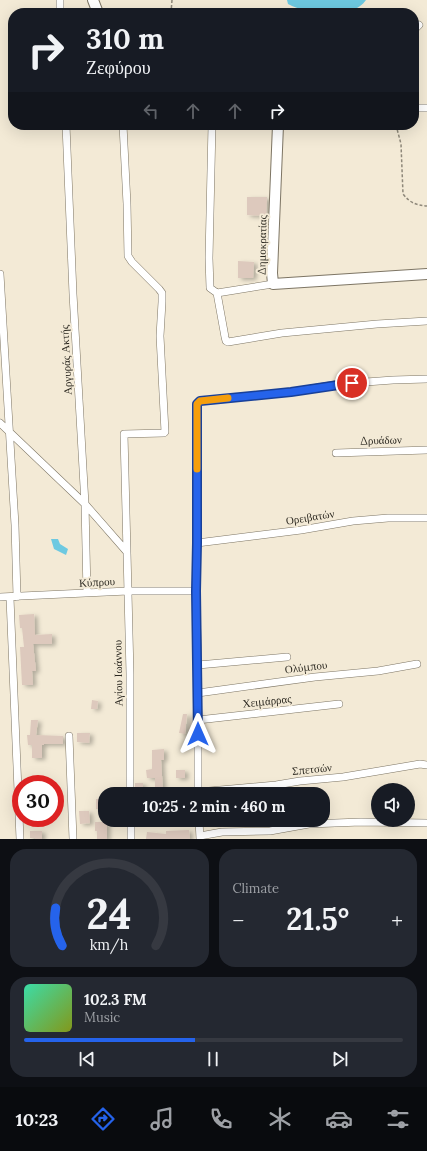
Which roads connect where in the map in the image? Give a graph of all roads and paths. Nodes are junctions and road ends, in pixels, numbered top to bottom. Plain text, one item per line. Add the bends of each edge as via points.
1 (66, 130) edge
2 (122, 130) edge
3 (212, 130) edge
4 (278, 130) edge
5 (397, 130) edge
6 (427, 206) edge
7 (0, 274) edge
8 (427, 274) edge
9 (273, 284) junction
10 (217, 293) junction
11 (427, 321) edge
12 (427, 380) edge
13 (0, 423) edge
14 (10, 433) junction
15 (427, 450) edge
16 (336, 453) dead end
17 (85, 504) junction
18 (427, 518) edge
19 (197, 543) junction
20 (127, 552) junction
21 (128, 591) junction
22 (196, 591) junction
23 (87, 593) junction
24 (14, 597) junction
25 (0, 598) edge
26 (287, 657) dead end
27 (417, 664) dead end
28 (198, 666) junction
29 (198, 693) junction
30 (339, 704) dead end
31 (198, 720) junction
32 (69, 736) dead end
33 (427, 765) edge
34 (130, 787) edge
35 (198, 787) edge
36 (256, 787) edge
37 (427, 823) edge
38 (131, 827) edge
39 (199, 827) edge
40 (200, 837) edge
41 (20, 839) edge
42 (73, 839) edge
43 (131, 839) edge

1 - 17 street, Αργυράς Ακτής
2 - 20 street, Αγίου Ιωάννου via 128,256 159,289 162,296 160,336 165,432 124,434
3 - 10 street via 209,258 210,288
4 - 9 street, Δημοκρατίας
5 - 6 path via 401,144 403,194 408,201
7 - 14 street
8 - 9 street, Δημοκρατίας
9 - 10 street
10 - 11 street via 228,342 282,333
12 - 19 street via 339,384 291,392 200,401 197,404
13 - 14 street
14 - 17 street
14 - 24 street via 15,525
15 - 16 street, Δρυάδων
17 - 20 street
17 - 23 street, Αργυράς Ακτής
18 - 19 street, Ορειβατών via 360,520
19 - 22 street
20 - 21 street, Αγίου Ιωάννου
21 - 22 street, Κύπρου
21 - 23 street, Κύπρου
21 - 34 street, Αγίου Ιωάννου
22 - 28 street
23 - 24 street, Κύπρου
24 - 25 street, Κύπρου
24 - 41 street
26 - 28 street
27 - 29 street, Ολύμπου
28 - 29 street
29 - 31 street
30 - 31 street, Χειμάρρας
31 - 35 street
32 - 42 street
33 - 36 street, Σπετσών
37 - 40 street via 309,824 270,831 222,832
38 - 43 street
39 - 40 street

